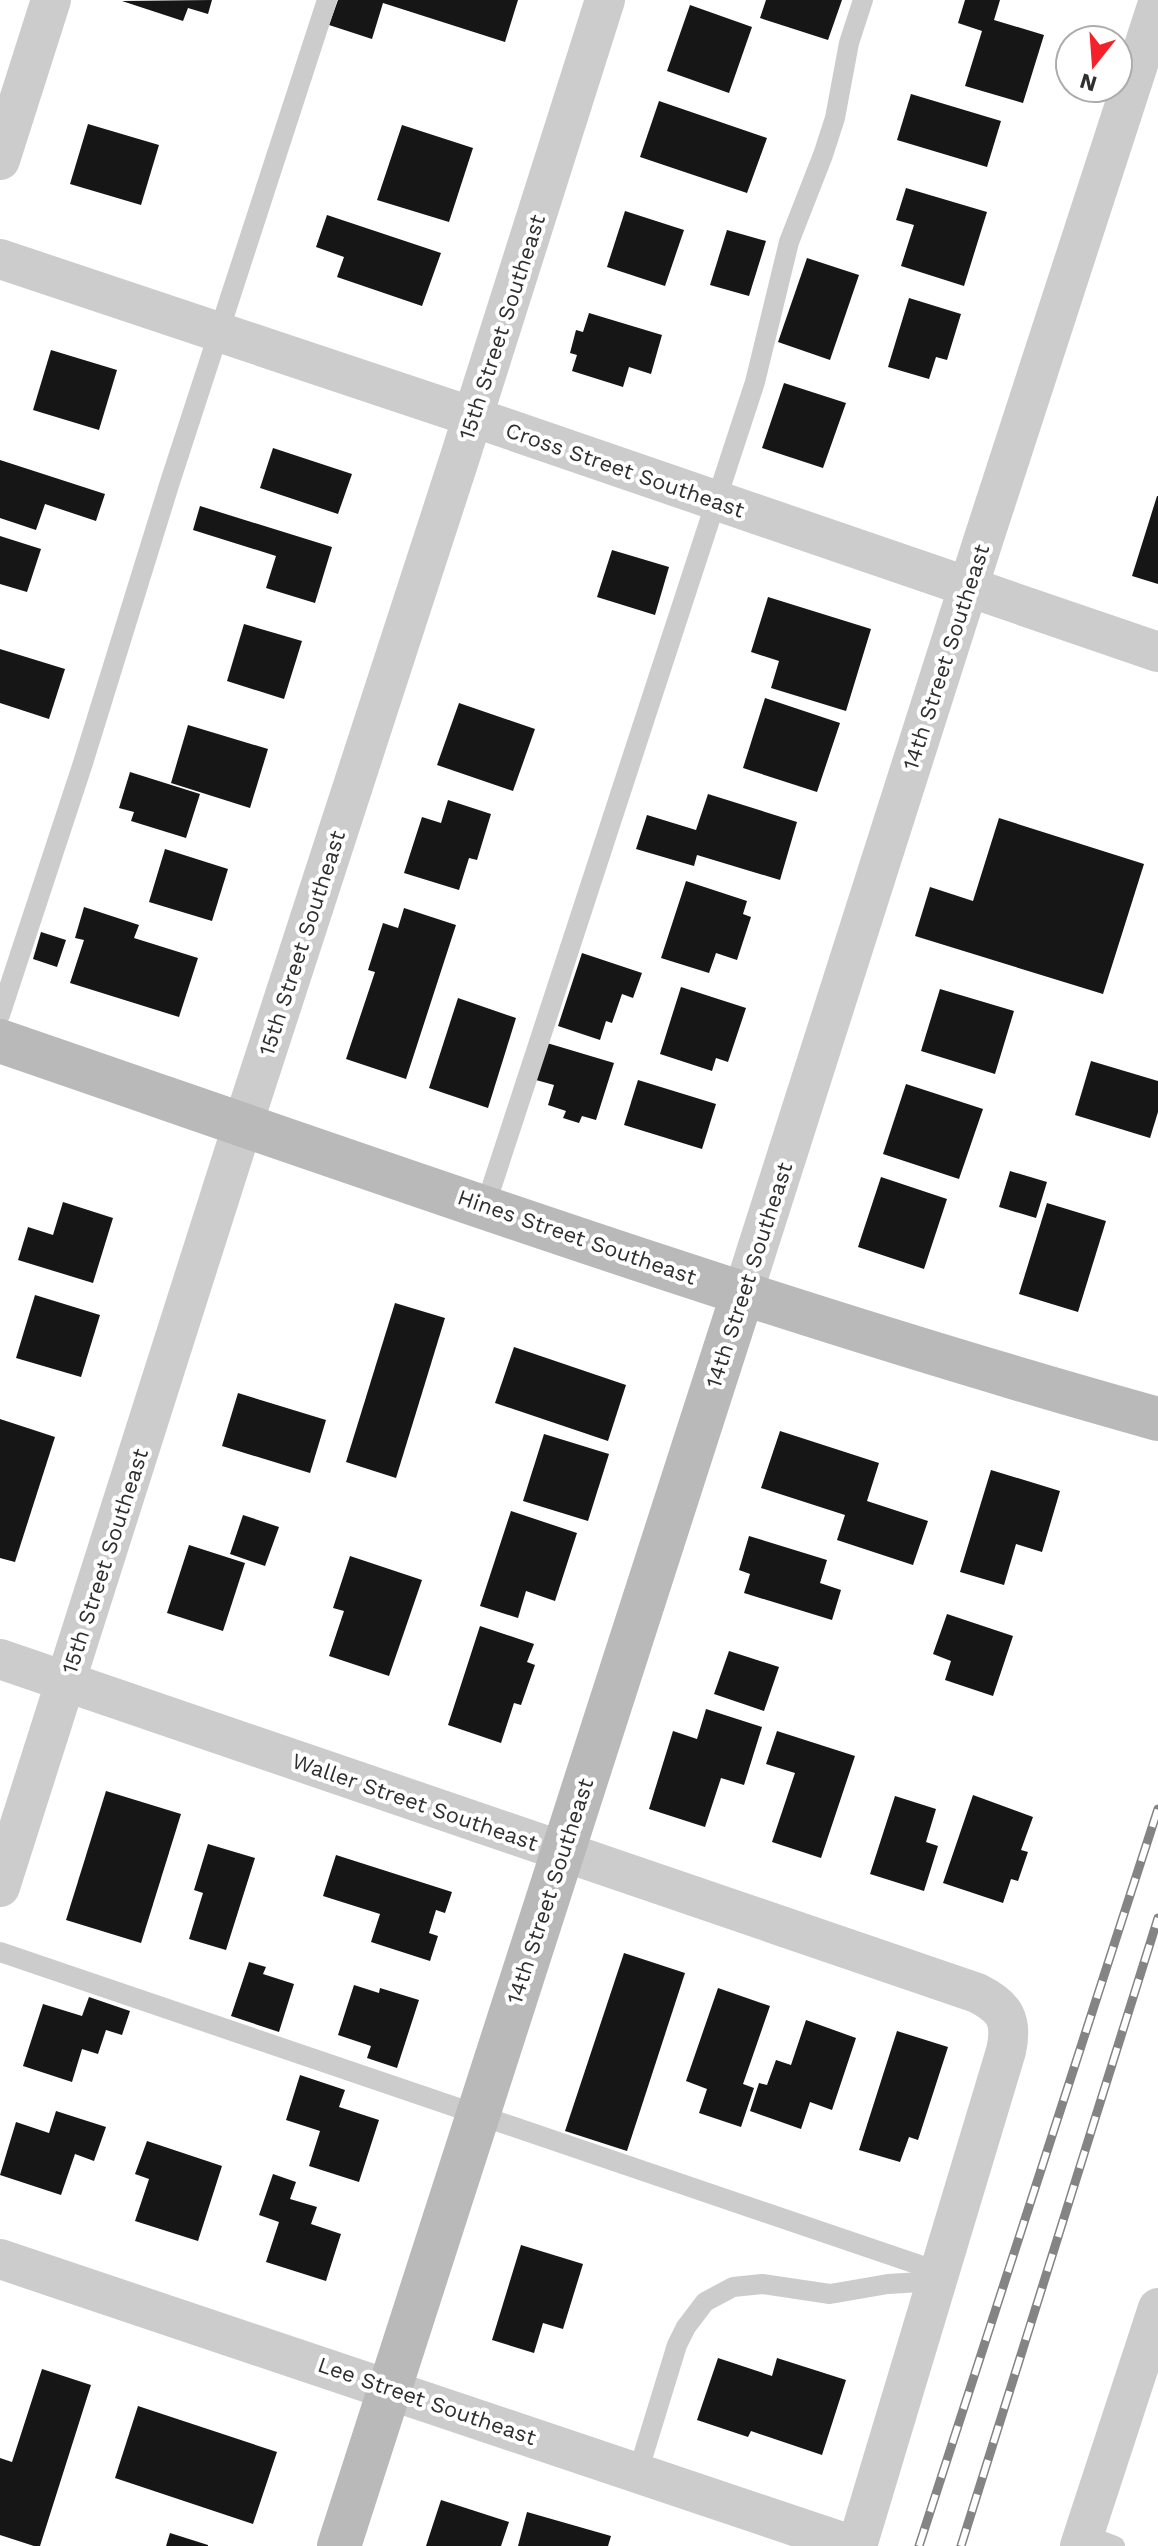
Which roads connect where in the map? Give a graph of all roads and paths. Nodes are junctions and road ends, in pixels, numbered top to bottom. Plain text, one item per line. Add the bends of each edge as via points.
1 (51, 0) edge
2 (327, 0) edge
3 (605, 0) edge
4 (863, 0) edge
5 (1158, 3) edge
6 (0, 160) edge
7 (0, 259) edge
8 (220, 333) junction
9 (473, 417) junction
10 (715, 500) junction
11 (968, 588) junction
12 (1158, 652) edge
13 (0, 1015) edge
14 (0, 1041) edge
15 (243, 1124) junction
16 (485, 1207) junction
17 (743, 1293) junction
18 (1158, 1419) edge
19 (0, 1659) edge
20 (66, 1681) junction
21 (562, 1852) junction
22 (0, 1887) edge
23 (0, 1952) edge
24 (478, 2114) junction
25 (0, 2259) edge
26 (938, 2276) junction
27 (1158, 2308) edge
28 (389, 2388) junction
29 (638, 2472) junction
30 (1093, 2542) edge
31 (339, 2546) edge
32 (856, 2546) edge

1 - 6 street
2 - 8 lane
3 - 9 street, 15th Street Southeast
4 - 10 lane via 835,118 789,242 755,382
5 - 11 street, 14th Street Southeast
7 - 8 street, Cross Street Southeast
8 - 9 street, Cross Street Southeast
8 - 13 lane
9 - 10 street, Cross Street Southeast
9 - 15 street, 15th Street Southeast
10 - 11 street, Cross Street Southeast
10 - 16 lane
11 - 12 street, Cross Street Southeast
11 - 17 street, 14th Street Southeast
14 - 15 street, Hines Street Southeast
15 - 16 street, Hines Street Southeast
15 - 20 street, 15th Street Southeast
16 - 17 street, Hines Street Southeast
17 - 18 street, Hines Street Southeast
17 - 21 street, 14th Street Southeast
19 - 20 street, Waller Street Southeast
20 - 21 street, Waller Street Southeast
20 - 22 street, 15th Street Southeast
21 - 24 street, 14th Street Southeast
21 - 26 street, Waller Street Southeast via 995,2002 1010,2035
23 - 24 lane
24 - 26 lane
24 - 28 street, 14th Street Southeast
25 - 28 street, Lee Street Southeast
26 - 29 lane via 830,2294 762,2284 733,2287 705,2302 677,2345
26 - 32 street
27 - 30 street
28 - 29 street, Lee Street Southeast
28 - 31 street, 14th Street Southeast
29 - 32 street, Lee Street Southeast

